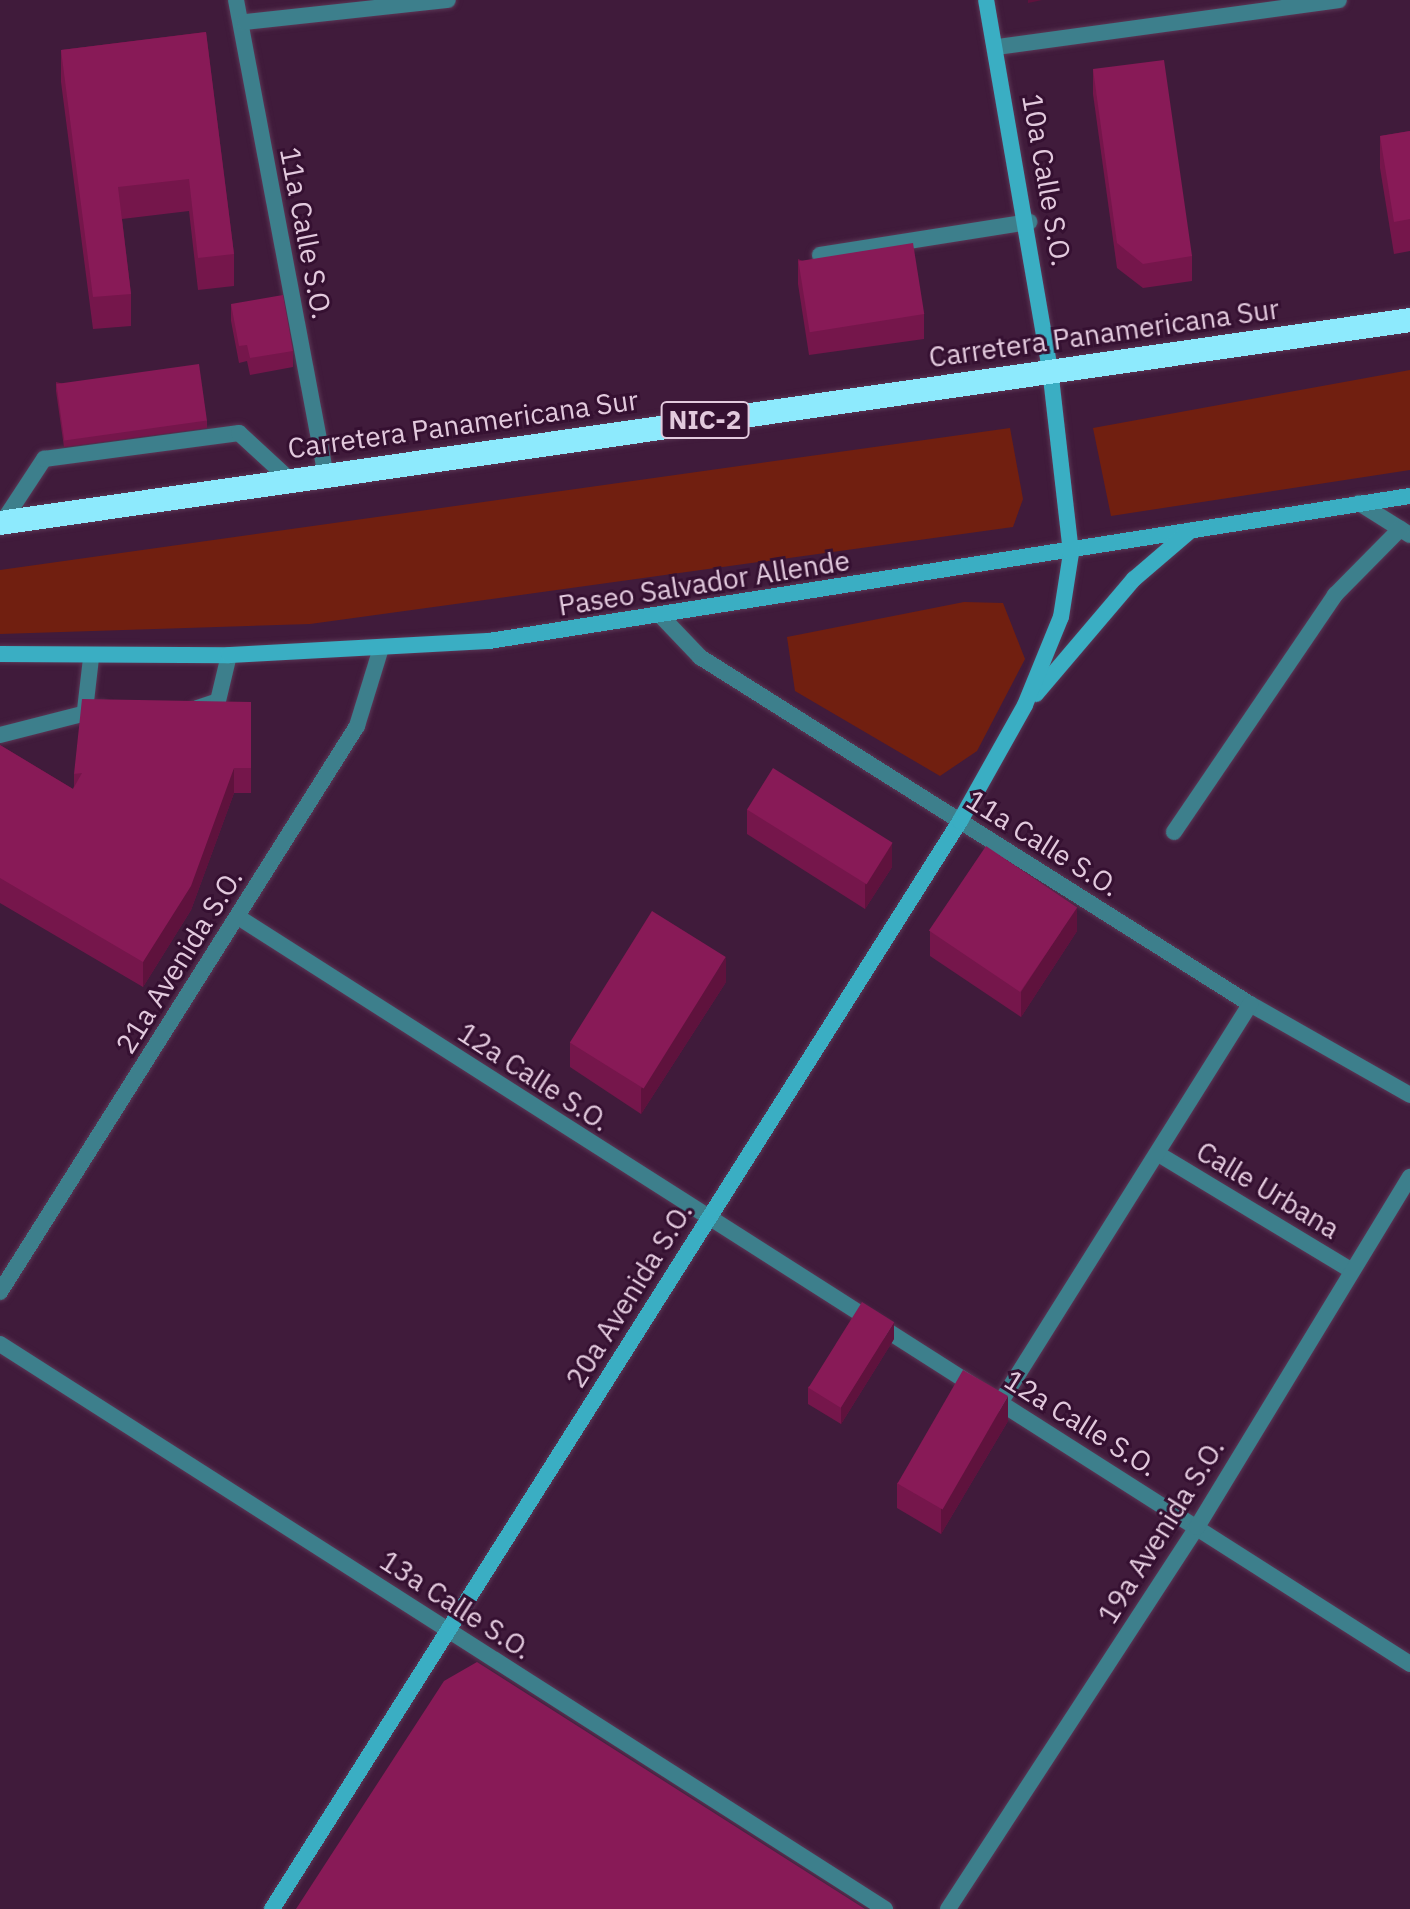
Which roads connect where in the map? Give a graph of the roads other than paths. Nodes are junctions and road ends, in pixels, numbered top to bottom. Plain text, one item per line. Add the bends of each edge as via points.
1 (236, 0) edge
2 (448, 0) edge
3 (986, 0) edge
4 (1339, 0) edge
5 (245, 22) junction
6 (997, 47) junction
7 (1029, 222) junction
8 (820, 255) edge
9 (1410, 320) edge
10 (1050, 370) junction
11 (326, 475) junction
12 (288, 478) junction
13 (1410, 496) edge
14 (1359, 503) junction
15 (1, 523) edge
16 (1191, 530) junction
17 (1405, 532) edge
18 (1071, 553) junction
19 (661, 616) junction
20 (381, 648) junction
21 (1, 654) edge
22 (229, 655) junction
23 (91, 658) junction
24 (1025, 705) junction
25 (175, 708) edge
26 (130, 709) edge
27 (85, 710) junction
28 (0, 735) edge
29 (960, 821) junction
30 (1174, 832) dead end
31 (238, 917) junction
32 (1250, 1004) junction
33 (1410, 1095) edge
34 (1160, 1155) junction
35 (1410, 1177) edge
36 (707, 1220) junction
37 (1349, 1269) junction
38 (0, 1292) edge
39 (0, 1344) edge
40 (1000, 1403) junction
41 (1197, 1527) junction
42 (449, 1631) junction
43 (1410, 1664) edge
44 (272, 1909) edge
45 (885, 1909) edge
46 (948, 1909) edge

1 - 5 street, 11a Calle S.O.
2 - 5 street
3 - 6 street, 10a Calle S.O.
4 - 6 street
5 - 11 street, 11a Calle S.O.
6 - 7 street, 10a Calle S.O.
7 - 8 street
7 - 10 street, 10a Calle S.O.
9 - 10 highway, Carretera Panamericana Sur / NIC-2
10 - 11 highway, Carretera Panamericana Sur / NIC-2
10 - 18 street, 10a Calle S.O.
11 - 12 highway, Carretera Panamericana Sur / NIC-2
12 - 15 highway, Carretera Panamericana Sur / NIC-2
12 - 15 street via 239,433 44,459
13 - 14 street, Paseo Salvador Allende
14 - 16 street, Paseo Salvador Allende
14 - 17 street
16 - 18 street, Paseo Salvador Allende
16 - 24 street via 1134,579
17 - 30 street via 1335,595
18 - 19 street, Paseo Salvador Allende
18 - 24 street, 10a Calle S.O. via 1061,617
19 - 20 street, Paseo Salvador Allende
19 - 29 street, 11a Calle S.O. via 700,657
20 - 22 street, Paseo Salvador Allende
20 - 31 street, 21a Avenida S.O. via 357,726
21 - 23 street, Paseo Salvador Allende
22 - 23 street, Paseo Salvador Allende
22 - 25 street via 218,701
23 - 27 street
24 - 29 street, 20a Avenida S.O.
26 - 27 street
27 - 28 street
29 - 32 street, 11a Calle S.O.
29 - 36 street, 20a Avenida S.O.
31 - 36 street, 12a Calle S.O.
31 - 38 street, 21a Avenida S.O.
32 - 33 street, 11a Calle S.O.
32 - 34 street
34 - 37 street, Calle Urbana
34 - 40 street
35 - 37 street, 19a Avenida S.O.
36 - 40 street, 12a Calle S.O.
36 - 42 street, 20a Avenida S.O.
37 - 41 street, 19a Avenida S.O.
39 - 42 street, 13a Calle S.O.
40 - 41 street, 12a Calle S.O.
41 - 43 street, 12a Calle S.O.
41 - 46 street, 19a Avenida S.O.
42 - 44 street, 20a Avenida S.O.
42 - 45 street, 13a Calle S.O.

